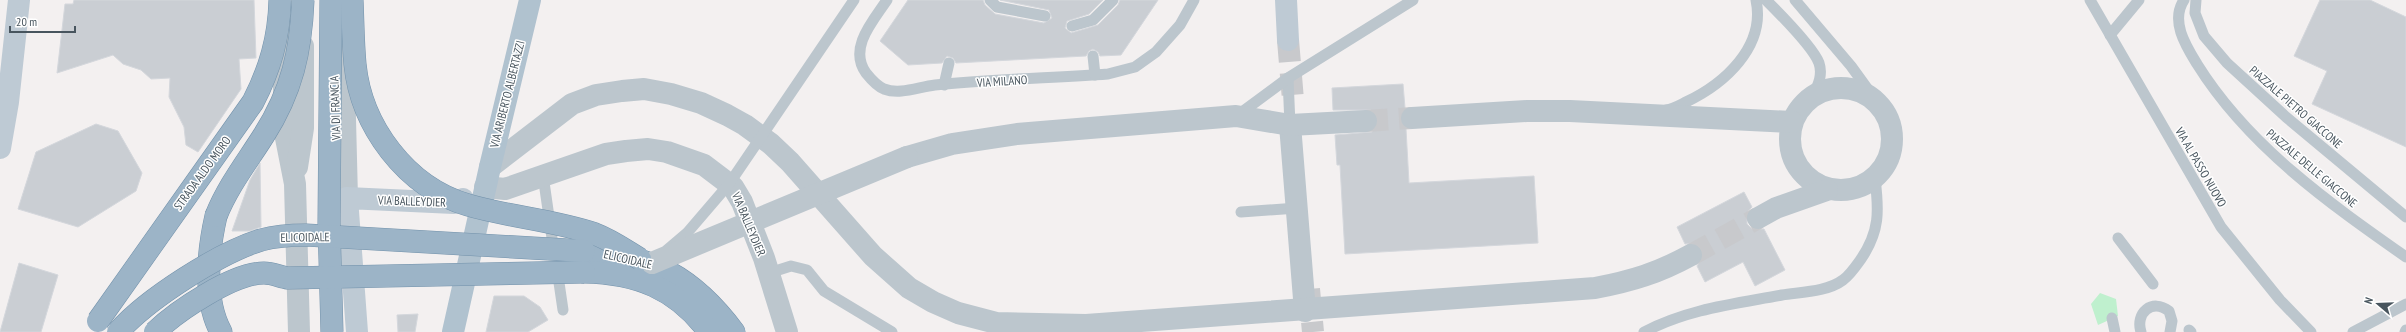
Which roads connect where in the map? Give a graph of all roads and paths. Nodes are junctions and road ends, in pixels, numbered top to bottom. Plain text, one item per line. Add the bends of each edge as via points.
1 (19, 0) edge
2 (280, 0) edge
3 (284, 0) edge
4 (303, 0) edge
5 (330, 0) edge
6 (342, 0) edge
7 (352, 0) edge
8 (530, 0) edge
9 (854, 0) edge
10 (887, 0) edge
11 (990, 0) edge
12 (1113, 0) edge
13 (1194, 0) edge
14 (1286, 0) edge
15 (1413, 0) edge
16 (1756, 0) edge
17 (1766, 0) edge
18 (1795, 0) edge
19 (2090, 0) edge
20 (2139, 0) edge
21 (2184, 0) edge
22 (2196, 0) edge
23 (1045, 16) dead end
24 (1072, 26) dead end
25 (2110, 35) junction
26 (1288, 40) tunnel mouth
27 (1093, 56) dead end
28 (949, 63) dead end
29 (1095, 75) junction
30 (1288, 78) junction
31 (944, 85) junction
32 (1813, 96) junction
33 (1877, 102) junction
34 (1641, 115) junction
35 (1236, 116) junction
36 (1412, 118) tunnel mouth
37 (1366, 120) tunnel mouth
38 (1792, 122) junction
39 (1290, 125) junction
40 (0, 148) edge
41 (543, 175) junction
42 (487, 177) junction
43 (1875, 178) junction
44 (295, 184) junction
45 (1827, 190) junction
46 (347, 205) junction
47 (1297, 208) junction
48 (1241, 212) dead end
49 (2406, 217) edge
50 (1758, 218) tunnel mouth
51 (2118, 238) dead end
52 (1691, 255) tunnel mouth
53 (2406, 257) edge
54 (646, 261) junction
55 (769, 273) junction
56 (2153, 284) dead end
57 (2406, 304) edge
58 (563, 310) dead end
59 (1305, 310) junction
60 (2112, 318) dead end
61 (94, 326) edge
62 (118, 332) edge
63 (155, 332) edge
64 (221, 332) edge
65 (299, 332) edge
66 (332, 332) edge
67 (358, 332) edge
68 (453, 332) edge
69 (709, 332) edge
70 (734, 332) edge
71 (787, 332) edge
72 (892, 332) edge
73 (1644, 332) edge
74 (2115, 332) edge
75 (2141, 332) edge
76 (2170, 332) edge
77 (2311, 332) edge
78 (2353, 332) edge

1 - 40 main road via 8,102
2 - 61 highway, STRADA ALDO MORO, bridge via 277,40 264,80 252,102
3 - 44 street via 284,128
4 - 44 street via 303,128
4 - 64 highway, bridge via 300,48 289,84 274,118 234,180 216,216 211,243 210,299
5 - 46 street, VIA DI FRANCIA via 339,207
5 - 66 highway, bridge via 329,223
6 - 46 street, VIA DI FRANCIA
7 - 54 highway, bridge via 355,64 364,103 373,127 396,158 411,173 428,186 466,204 596,235
8 - 42 main road, VIA ARIBERTO ALBERTAZZI
9 - 54 lane, bridge via 729,184 687,232
10 - 31 lane, VIA MILANO via 866,31 858,52 861,66 870,78 883,88 900,91
11 - 23 lane via 998,7
12 - 24 lane via 1093,20
13 - 29 lane, VIA MILANO via 1180,25 1156,52 1135,67
14 - 26 main road
15 - 30 lane
16 - 34 lane via 1757,18 1753,38 1745,55 1733,70 1699,96 1670,110
17 - 32 lane via 1810,49 1819,63 1820,79
18 - 33 lane via 1851,66
19 - 25 lane, VIA AL PASSO NUOVO
20 - 25 lane
21 - 53 lane, PIAZZALE DELLE GIACCONE via 2179,26 2191,54 2223,102 2265,148 2346,214
22 - 49 lane, PIAZZALE PIETRO GIACCONE via 2195,13 2204,36 2227,64
25 - 77 lane, VIA AL PASSO NUOVO via 2221,227 2280,300
27 - 29 lane
28 - 31 lane
29 - 31 lane, VIA MILANO
30 - 35 lane
30 - 39 lane
32 - 33 street via 1829,89 1846,88 1863,92
32 - 38 street via 1800,107
33 - 43 street via 1887,116 1892,132 1892,150 1886,165
34 - 36 street via 1527,111
34 - 38 street
35 - 39 street
35 - 54 street, bridge via 1017,134 952,144 907,157
37 - 39 street
38 - 45 street via 1789,140 1792,156 1800,171 1812,183
39 - 47 street
41 - 42 street, VIA BALLEYDIER via 505,189
41 - 55 street, VIA BALLEYDIER via 606,154 626,151 648,149 688,158 704,165 733,187 742,202
41 - 58 lane
42 - 46 main road, VIA BALLEYDIER via 454,203
42 - 59 street via 572,104 596,95 644,89 701,103 745,125 790,162 873,256 894,276 933,302 958,313 996,323 1086,325
42 - 68 main road
43 - 45 street via 1861,188
43 - 73 lane via 1877,227 1868,248 1855,268 1843,280 1819,289 1702,309 1666,321
44 - 65 street
45 - 50 street via 1776,208
46 - 67 main road, VIA DI FRANCIA
47 - 48 lane
47 - 59 street
51 - 56 lane
52 - 59 street via 1662,271 1632,281 1595,288
54 - 62 highway, ELICOIDALE, bridge via 598,252 283,235 260,240 241,248 193,274 147,304
54 - 70 highway, ELICOIDALE via 682,278 702,295
55 - 71 street, VIA BALLEYDIER
55 - 72 lane via 791,266 807,270 824,291
57 - 78 lane
60 - 74 lane
63 - 69 highway, bridge via 188,304 240,279 264,273 288,278 584,272 608,272 658,286 683,304
75 - 76 lane via 2141,316 2154,305 2169,311 2172,321

